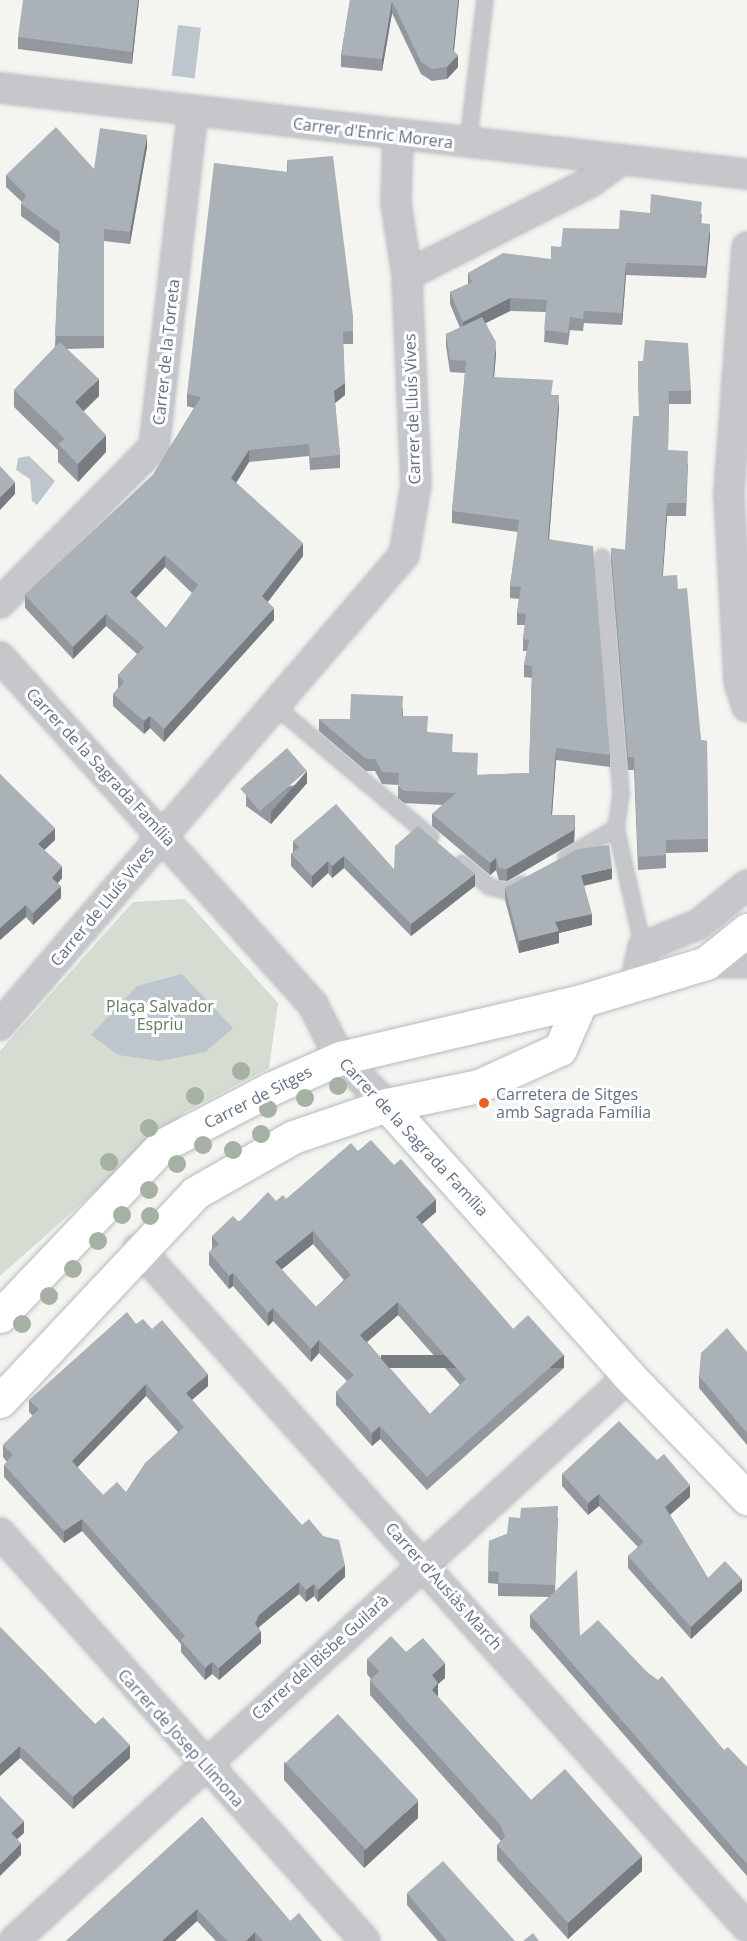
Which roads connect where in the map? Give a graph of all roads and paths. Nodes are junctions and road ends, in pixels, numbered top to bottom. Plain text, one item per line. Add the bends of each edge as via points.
1 (485, 0) edge
2 (0, 88) edge
3 (193, 111) junction
4 (398, 137) junction
5 (468, 145) junction
6 (618, 162) junction
7 (747, 174) edge
8 (747, 247) edge
9 (407, 275) junction
10 (738, 498) edge
11 (602, 557) dead end
12 (0, 603) edge
13 (0, 657) edge
14 (744, 686) edge
15 (274, 705) junction
16 (616, 828) junction
17 (163, 833) junction
18 (747, 885) edge
19 (747, 930) edge
20 (643, 947) junction
21 (706, 963) junction
22 (747, 963) edge
23 (635, 985) junction
24 (580, 1001) junction
25 (0, 1025) edge
26 (340, 1058) junction
27 (387, 1105) junction
28 (138, 1248) junction
29 (0, 1316) edge
30 (629, 1376) junction
31 (0, 1401) edge
32 (747, 1498) edge
33 (0, 1533) edge
34 (424, 1562) junction
35 (203, 1764) junction
36 (747, 1927) edge
37 (14, 1941) edge
38 (365, 1941) edge

1 - 5 lane
2 - 3 street, Carrer d'Enric Morera
3 - 4 street, Carrer d'Enric Morera
3 - 12 street, Carrer de la Torreta via 154,447
4 - 5 street, Carrer d'Enric Morera
4 - 9 street, Carrer de Lluís Vives via 396,203
5 - 6 street, Carrer d'Enric Morera
6 - 7 street, Carrer d'Enric Morera
6 - 9 street via 592,181
8 - 10 street
9 - 15 street, Carrer de Lluís Vives via 416,484 404,555
10 - 14 street
11 - 16 lane via 621,795
13 - 17 street, Carrer de la Sagrada Família
15 - 16 lane via 490,887 508,891
15 - 17 street, Carrer de Lluís Vives
16 - 20 lane
17 - 25 street, Carrer de Lluís Vives
17 - 26 street, Carrer de la Sagrada Família via 313,1005
18 - 20 street via 699,924
19 - 21 street, Carrer de Sitges
20 - 23 street
21 - 22 street
21 - 23 street, Carrer de Sitges
23 - 24 street, Carrer de Sitges
24 - 26 street, Carrer de Sitges
24 - 27 street via 560,1049 479,1086
26 - 27 street, Carrer de la Sagrada Família
26 - 29 street, Carrer de Sitges via 163,1145
27 - 28 street via 293,1137 230,1169 195,1193
27 - 30 street, Carrer de la Sagrada Família
28 - 31 street
28 - 34 street, Carrer d'Ausiàs March
30 - 32 street, Carrer de la Sagrada Família
30 - 34 street, Carrer del Bisbe Guilarà
33 - 35 street, Carrer de Josep Llimona
34 - 35 street, Carrer del Bisbe Guilarà
34 - 36 street, Carrer d'Ausiàs March
35 - 37 street, Carrer del Bisbe Guilarà
35 - 38 street, Carrer de Josep Llimona

